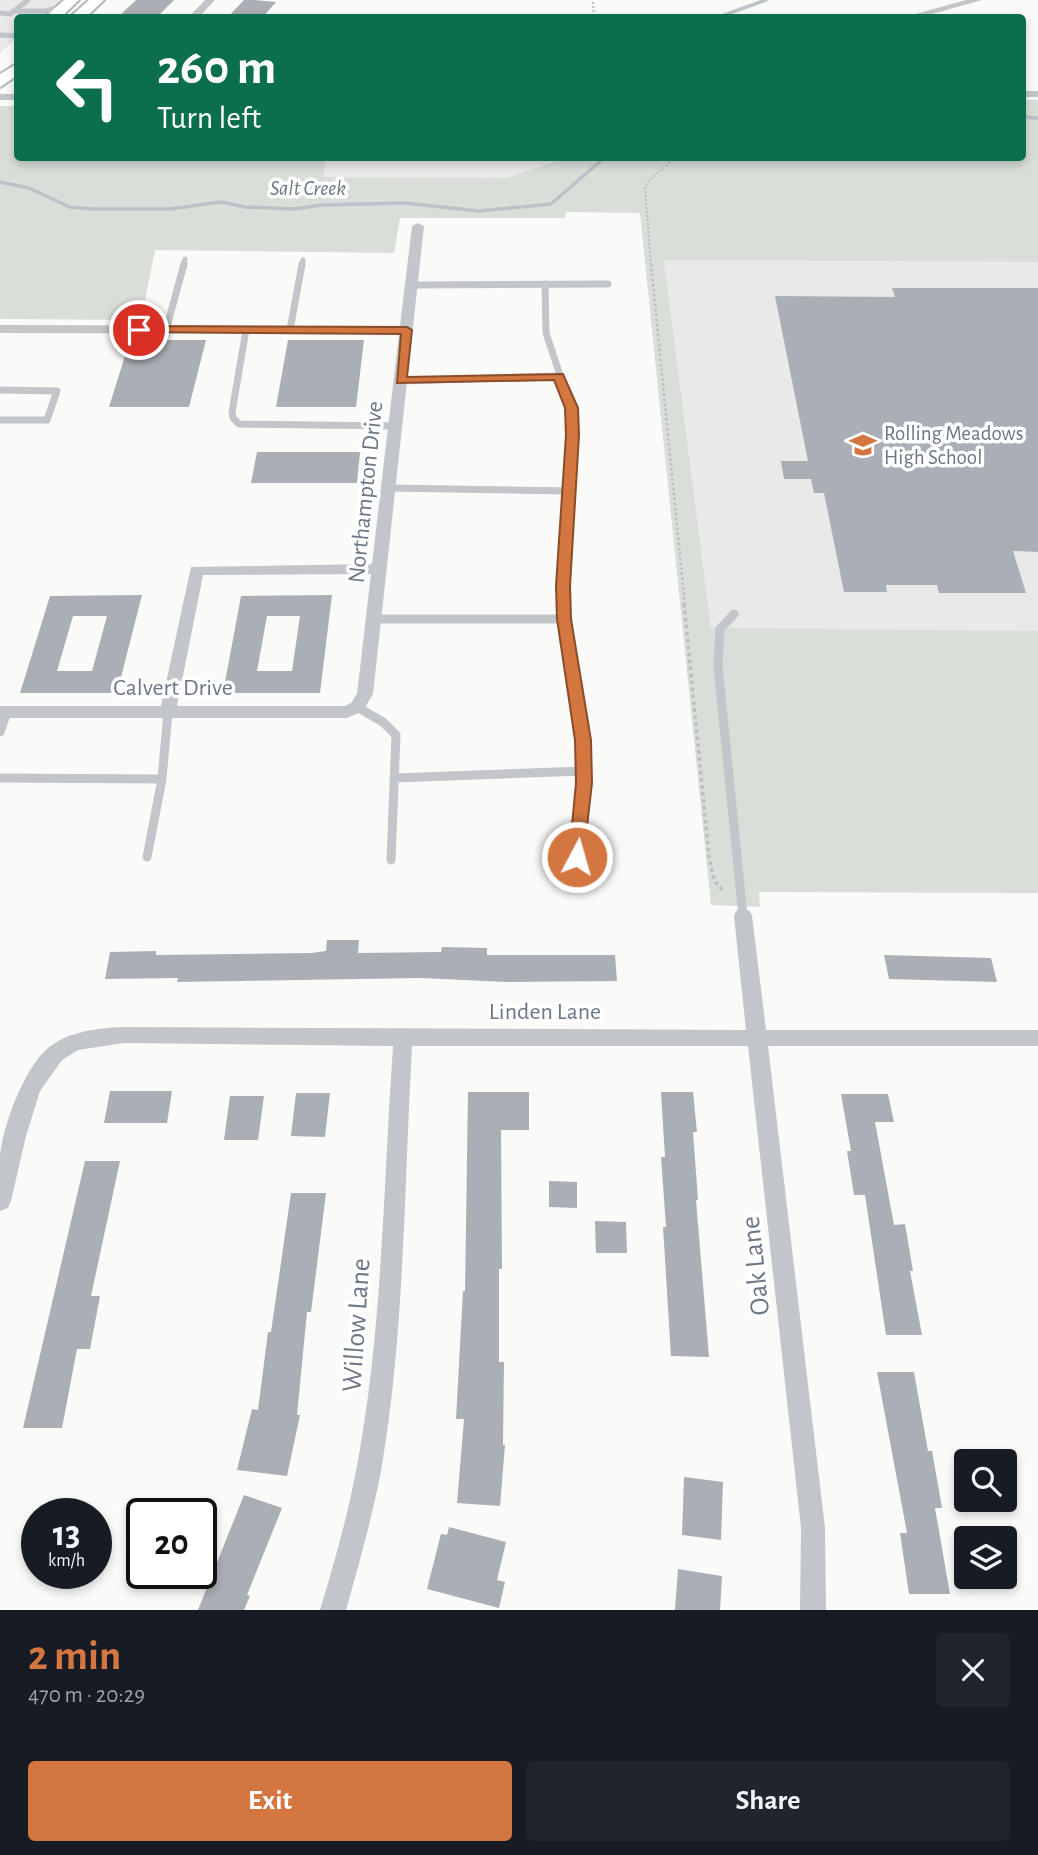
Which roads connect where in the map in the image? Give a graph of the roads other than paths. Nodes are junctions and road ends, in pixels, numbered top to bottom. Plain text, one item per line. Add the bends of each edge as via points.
1 (28, 0) edge
2 (96, 0) edge
3 (210, 0) edge
4 (977, 0) edge
5 (68, 3) edge
6 (15, 11) junction
7 (26, 12) junction
8 (0, 13) edge
9 (30, 14) edge
10 (80, 14) edge
11 (196, 14) edge
12 (921, 14) edge
13 (14, 70) edge
14 (0, 82) edge
15 (418, 226) dead end
16 (185, 258) dead end
17 (303, 260) dead end
18 (545, 284) junction
19 (608, 284) dead end
20 (412, 285) junction
21 (0, 329) edge
22 (166, 330) junction
23 (246, 330) junction
24 (290, 330) junction
25 (407, 330) junction
26 (559, 376) junction
27 (401, 381) junction
28 (0, 390) edge
29 (0, 420) edge
30 (396, 426) junction
31 (389, 488) junction
32 (569, 491) junction
33 (380, 569) junction
34 (734, 614) dead end
35 (374, 619) junction
36 (564, 619) junction
37 (352, 709) junction
38 (3, 712) edge
39 (168, 712) junction
40 (0, 732) edge
41 (584, 771) junction
42 (0, 778) edge
43 (395, 778) junction
44 (162, 779) junction
45 (147, 857) dead end
46 (577, 857) dead end
47 (391, 860) dead end
48 (743, 916) joint
49 (759, 1037) junction
50 (403, 1038) junction
51 (1038, 1038) edge
52 (0, 1201) edge
53 (333, 1610) edge
54 (813, 1610) edge

1 - 6 lane
2 - 10 main road
3 - 11 street
4 - 12 street
5 - 7 lane
6 - 7 lane
6 - 8 lane
7 - 9 lane
13 - 14 main road
15 - 20 street, Northampton Drive
16 - 22 lane
17 - 24 lane
18 - 19 lane
18 - 20 lane
18 - 26 lane via 546,333
20 - 25 street, Northampton Drive
21 - 22 street
22 - 23 street
23 - 24 street
23 - 30 lane via 232,412 239,424
24 - 25 street
25 - 27 street, Northampton Drive
26 - 27 lane
26 - 32 lane via 571,408
27 - 30 street, Northampton Drive
28 - 29 lane via 57,391 47,420
30 - 31 street, Northampton Drive
31 - 32 lane
31 - 33 street, Northampton Drive
32 - 36 lane
33 - 35 street, Northampton Drive
33 - 39 street via 196,570
34 - 48 lane via 720,629 718,666
35 - 36 lane
35 - 37 street, Northampton Drive via 365,694
36 - 41 lane
37 - 39 street, Calvert Drive
37 - 43 lane via 383,722 396,735
38 - 39 street, Calvert Drive
38 - 40 lane
39 - 44 lane
41 - 43 lane
41 - 46 lane
42 - 44 lane
43 - 47 lane
44 - 45 lane
48 - 49 street, Oak Lane
49 - 50 street, Linden Lane
49 - 51 street, Linden Lane
49 - 54 street, Oak Lane via 813,1528
50 - 52 street, Linden Lane via 124,1035 70,1044 45,1061 27,1096
50 - 53 street, Willow Lane via 379,1408 354,1538

